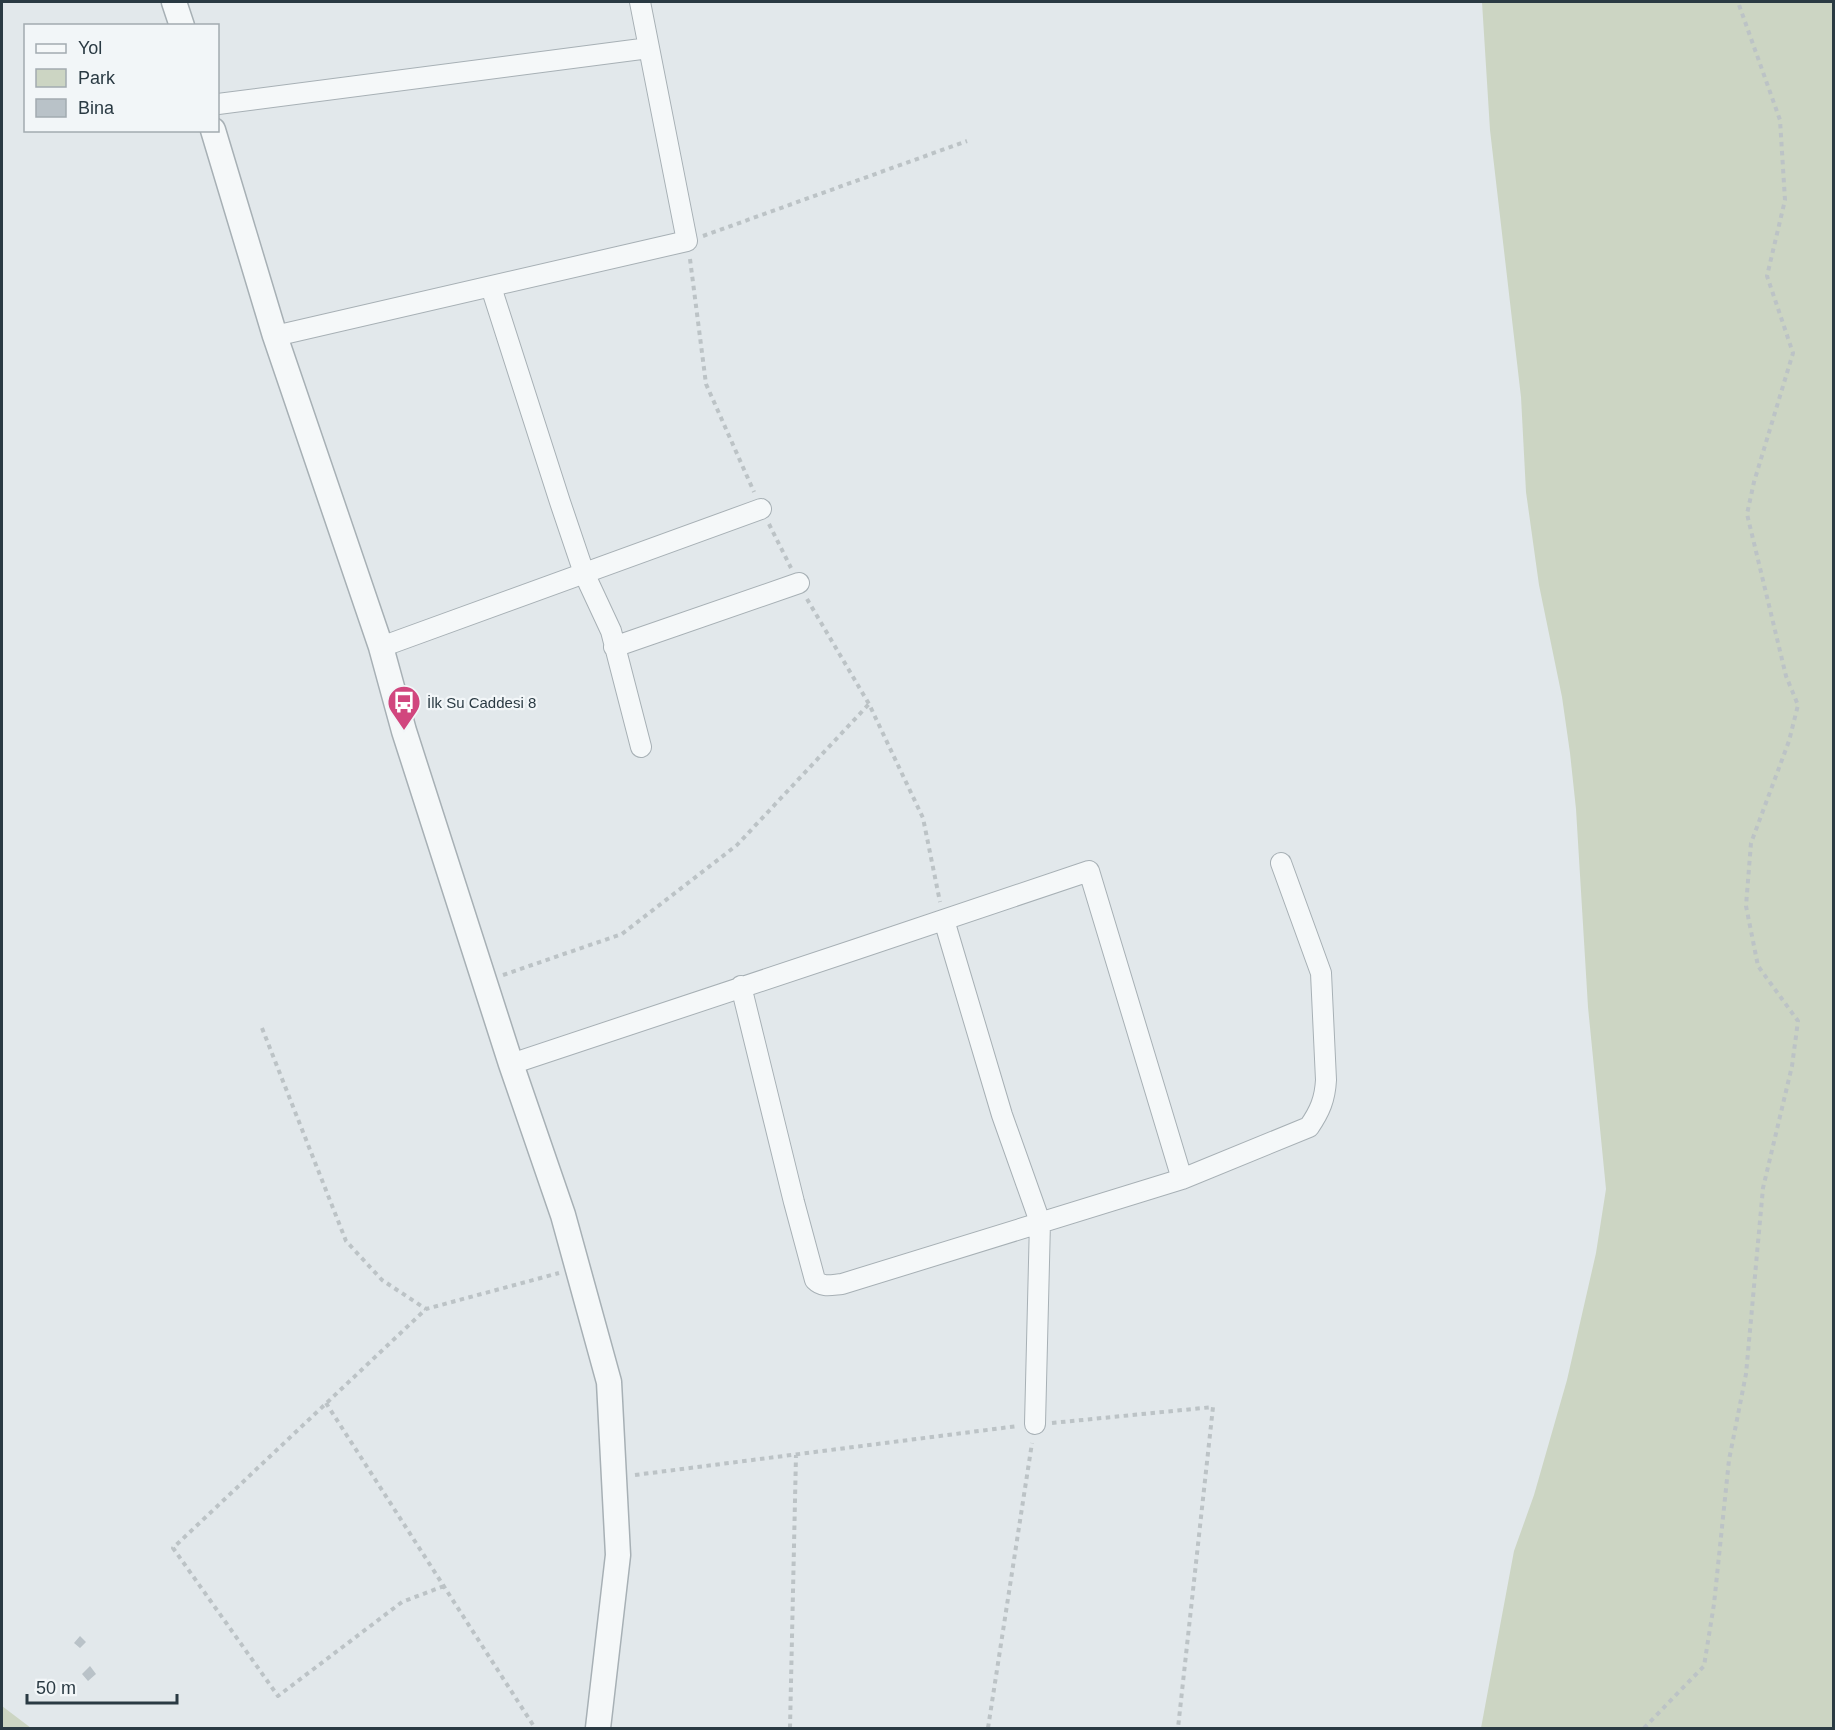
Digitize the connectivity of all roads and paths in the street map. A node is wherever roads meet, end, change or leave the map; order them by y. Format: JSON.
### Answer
{"nodes":[{"id":1,"x":174,"y":2,"type":"edge"},
{"id":2,"x":640,"y":2,"type":"edge"},
{"id":3,"x":1738,"y":2,"type":"edge"},
{"id":4,"x":181,"y":24,"type":"edge"},
{"id":5,"x":649,"y":48,"type":"junction"},
{"id":6,"x":219,"y":104,"type":"edge"},
{"id":7,"x":214,"y":132,"type":"edge"},
{"id":8,"x":967,"y":141,"type":"dead end"},
{"id":9,"x":687,"y":242,"type":"junction"},
{"id":10,"x":491,"y":287,"type":"junction"},
{"id":11,"x":276,"y":336,"type":"junction"},
{"id":12,"x":761,"y":509,"type":"junction"},
{"id":13,"x":584,"y":573,"type":"junction"},
{"id":14,"x":799,"y":583,"type":"junction"},
{"id":15,"x":614,"y":646,"type":"junction"},
{"id":16,"x":381,"y":647,"type":"junction"},
{"id":17,"x":869,"y":704,"type":"junction"},
{"id":18,"x":641,"y":747,"type":"dead end"},
{"id":19,"x":1281,"y":863,"type":"dead end"},
{"id":20,"x":944,"y":920,"type":"junction"},
{"id":21,"x":485,"y":982,"type":"junction"},
{"id":22,"x":741,"y":986,"type":"junction"},
{"id":23,"x":262,"y":1028,"type":"dead end"},
{"id":24,"x":511,"y":1064,"type":"junction"},
{"id":25,"x":1182,"y":1179,"type":"junction"},
{"id":26,"x":1040,"y":1222,"type":"junction"},
{"id":27,"x":578,"y":1268,"type":"junction"},
{"id":28,"x":426,"y":1309,"type":"junction"},
{"id":29,"x":326,"y":1403,"type":"junction"},
{"id":30,"x":1035,"y":1424,"type":"junction"},
{"id":31,"x":796,"y":1455,"type":"junction"},
{"id":32,"x":614,"y":1478,"type":"junction"},
{"id":33,"x":444,"y":1586,"type":"junction"},
{"id":34,"x":535,"y":1728,"type":"edge"},
{"id":35,"x":598,"y":1728,"type":"edge"},
{"id":36,"x":790,"y":1728,"type":"edge"},
{"id":37,"x":988,"y":1728,"type":"edge"},
{"id":38,"x":1178,"y":1728,"type":"edge"},
{"id":39,"x":1644,"y":1728,"type":"edge"}],
"edges":[{"from":1,"to":4,"type":"street"},
{"from":2,"to":5,"type":"street"},
{"from":3,"to":39,"type":"path"},
{"from":5,"to":6,"type":"street"},
{"from":5,"to":9,"type":"street"},
{"from":7,"to":11,"type":"street"},
{"from":8,"to":9,"type":"path"},
{"from":9,"to":10,"type":"street"},
{"from":9,"to":12,"type":"path"},
{"from":10,"to":11,"type":"street"},
{"from":10,"to":13,"type":"street"},
{"from":11,"to":16,"type":"street"},
{"from":12,"to":13,"type":"street"},
{"from":12,"to":14,"type":"path"},
{"from":13,"to":15,"type":"street"},
{"from":13,"to":16,"type":"street"},
{"from":14,"to":15,"type":"street"},
{"from":14,"to":17,"type":"path"},
{"from":15,"to":18,"type":"street"},
{"from":16,"to":21,"type":"street"},
{"from":17,"to":20,"type":"path"},
{"from":17,"to":21,"type":"path"},
{"from":19,"to":25,"type":"street"},
{"from":20,"to":22,"type":"street"},
{"from":20,"to":25,"type":"street"},
{"from":20,"to":26,"type":"street"},
{"from":21,"to":24,"type":"street"},
{"from":22,"to":24,"type":"street"},
{"from":22,"to":26,"type":"street"},
{"from":23,"to":28,"type":"path"},
{"from":24,"to":27,"type":"street"},
{"from":25,"to":26,"type":"street"},
{"from":26,"to":30,"type":"street"},
{"from":27,"to":28,"type":"path"},
{"from":27,"to":32,"type":"street"},
{"from":28,"to":29,"type":"path"},
{"from":29,"to":33,"type":"path"},
{"from":29,"to":33,"type":"path"},
{"from":30,"to":31,"type":"path"},
{"from":30,"to":37,"type":"path"},
{"from":30,"to":38,"type":"path"},
{"from":31,"to":32,"type":"path"},
{"from":31,"to":36,"type":"path"},
{"from":32,"to":35,"type":"street"},
{"from":33,"to":34,"type":"path"}]}
